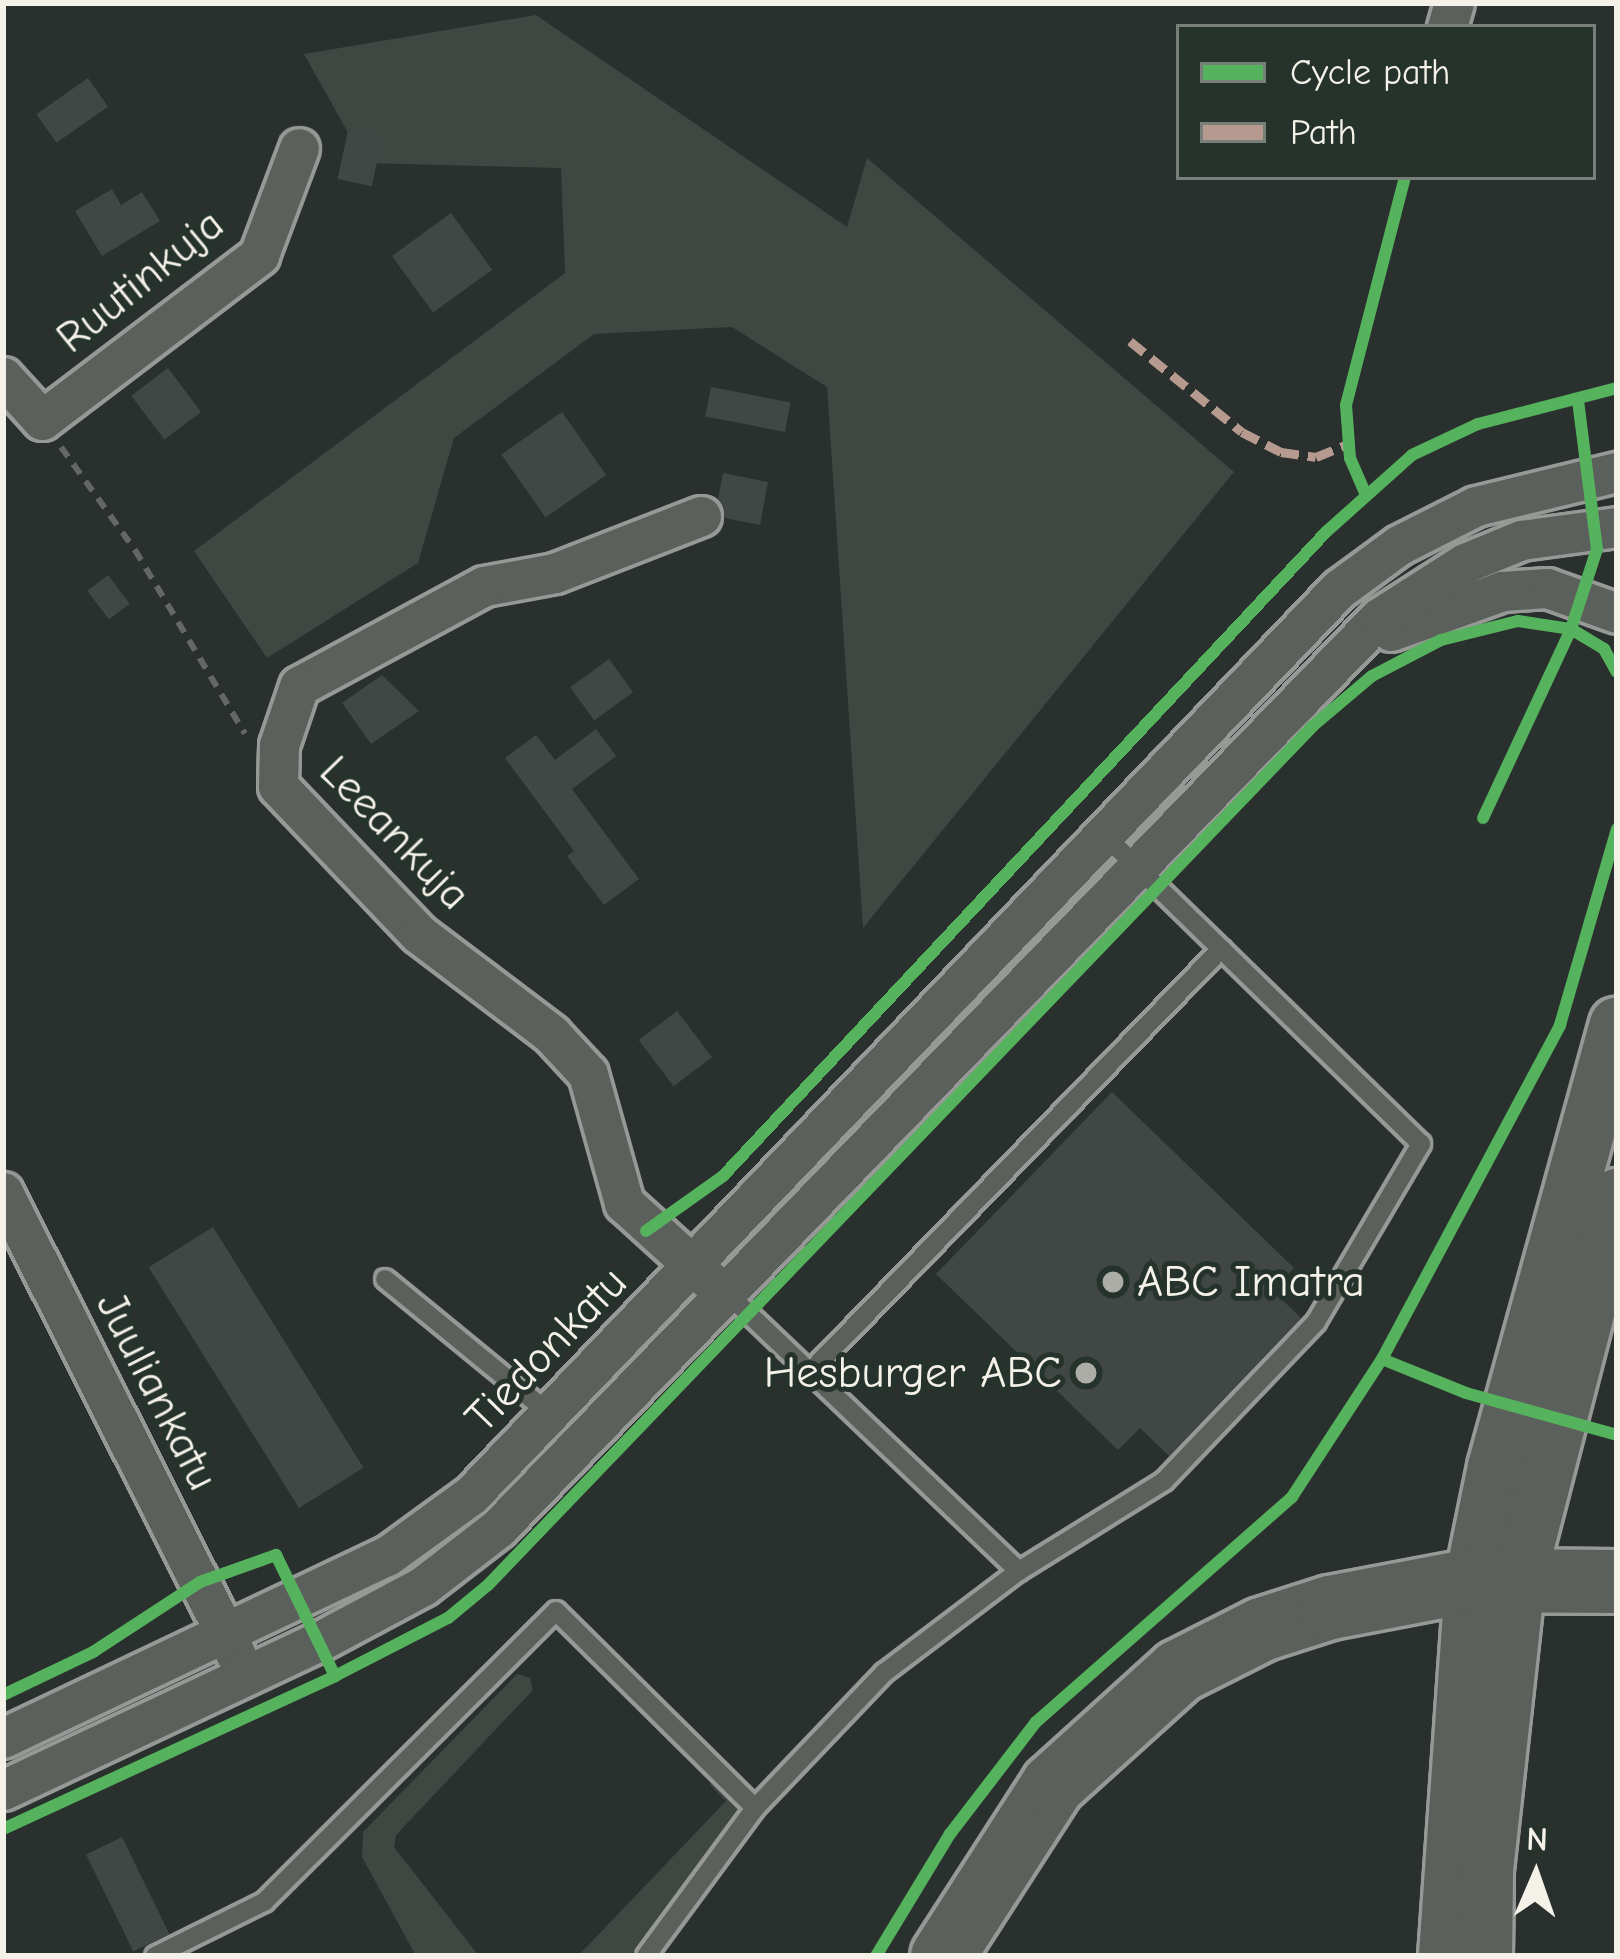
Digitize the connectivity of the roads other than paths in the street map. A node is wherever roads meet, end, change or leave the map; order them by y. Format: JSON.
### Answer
{"nodes":[{"id":1,"x":298,"y":148,"type":"dead end"},
{"id":2,"x":3,"y":377,"type":"edge"},
{"id":3,"x":1617,"y":472,"type":"edge"},
{"id":4,"x":701,"y":516,"type":"dead end"},
{"id":5,"x":1617,"y":527,"type":"edge"},
{"id":6,"x":1617,"y":613,"type":"edge"},
{"id":7,"x":1330,"y":667,"type":"junction"},
{"id":8,"x":1102,"y":832,"type":"junction"},
{"id":9,"x":1137,"y":868,"type":"junction"},
{"id":10,"x":1221,"y":950,"type":"junction"},
{"id":11,"x":1617,"y":1024,"type":"edge"},
{"id":12,"x":3,"y":1192,"type":"edge"},
{"id":13,"x":1617,"y":1196,"type":"edge"},
{"id":14,"x":693,"y":1268,"type":"junction"},
{"id":15,"x":386,"y":1280,"type":"dead end"},
{"id":16,"x":730,"y":1296,"type":"junction"},
{"id":17,"x":810,"y":1372,"type":"junction"},
{"id":18,"x":551,"y":1415,"type":"junction"},
{"id":19,"x":1019,"y":1571,"type":"junction"},
{"id":20,"x":1495,"y":1580,"type":"junction"},
{"id":21,"x":1617,"y":1581,"type":"edge"},
{"id":22,"x":226,"y":1633,"type":"junction"},
{"id":23,"x":247,"y":1676,"type":"junction"},
{"id":24,"x":3,"y":1738,"type":"edge"},
{"id":25,"x":3,"y":1790,"type":"edge"},
{"id":26,"x":755,"y":1808,"type":"junction"},
{"id":27,"x":1466,"y":1937,"type":"edge"},
{"id":28,"x":155,"y":1956,"type":"edge"},
{"id":29,"x":646,"y":1956,"type":"edge"},
{"id":30,"x":942,"y":1956,"type":"edge"}],
"edges":[{"from":1,"to":2,"type":"street","name":"Ruutinkuja"},
{"from":3,"to":8,"type":"street","name":"Tiedonkatu"},
{"from":4,"to":14,"type":"street","name":"Leeankuja"},
{"from":5,"to":7,"type":"street","name":"Tiedonkatu"},
{"from":6,"to":7,"type":"street","name":"Tiedonkatu"},
{"from":7,"to":9,"type":"street","name":"Tiedonkatu"},
{"from":8,"to":9,"type":"lane"},
{"from":8,"to":14,"type":"street","name":"Tiedonkatu"},
{"from":9,"to":10,"type":"lane"},
{"from":9,"to":16,"type":"street","name":"Tiedonkatu"},
{"from":10,"to":17,"type":"lane"},
{"from":10,"to":19,"type":"lane"},
{"from":11,"to":20,"type":"main road"},
{"from":12,"to":22,"type":"street","name":"Juuliankatu"},
{"from":13,"to":20,"type":"main road"},
{"from":14,"to":16,"type":"street","name":"Leeankuja"},
{"from":14,"to":18,"type":"street","name":"Tiedonkatu"},
{"from":15,"to":18,"type":"lane"},
{"from":16,"to":17,"type":"lane"},
{"from":16,"to":23,"type":"street","name":"Tiedonkatu"},
{"from":17,"to":19,"type":"lane"},
{"from":18,"to":22,"type":"street","name":"Tiedonkatu"},
{"from":19,"to":26,"type":"lane"},
{"from":20,"to":21,"type":"highway"},
{"from":20,"to":27,"type":"main road"},
{"from":20,"to":30,"type":"highway"},
{"from":22,"to":23,"type":"street","name":"Juuliankatu"},
{"from":22,"to":24,"type":"street","name":"Tiedonkatu"},
{"from":23,"to":25,"type":"street","name":"Tiedonkatu"},
{"from":26,"to":28,"type":"lane"},
{"from":26,"to":29,"type":"lane"}]}
